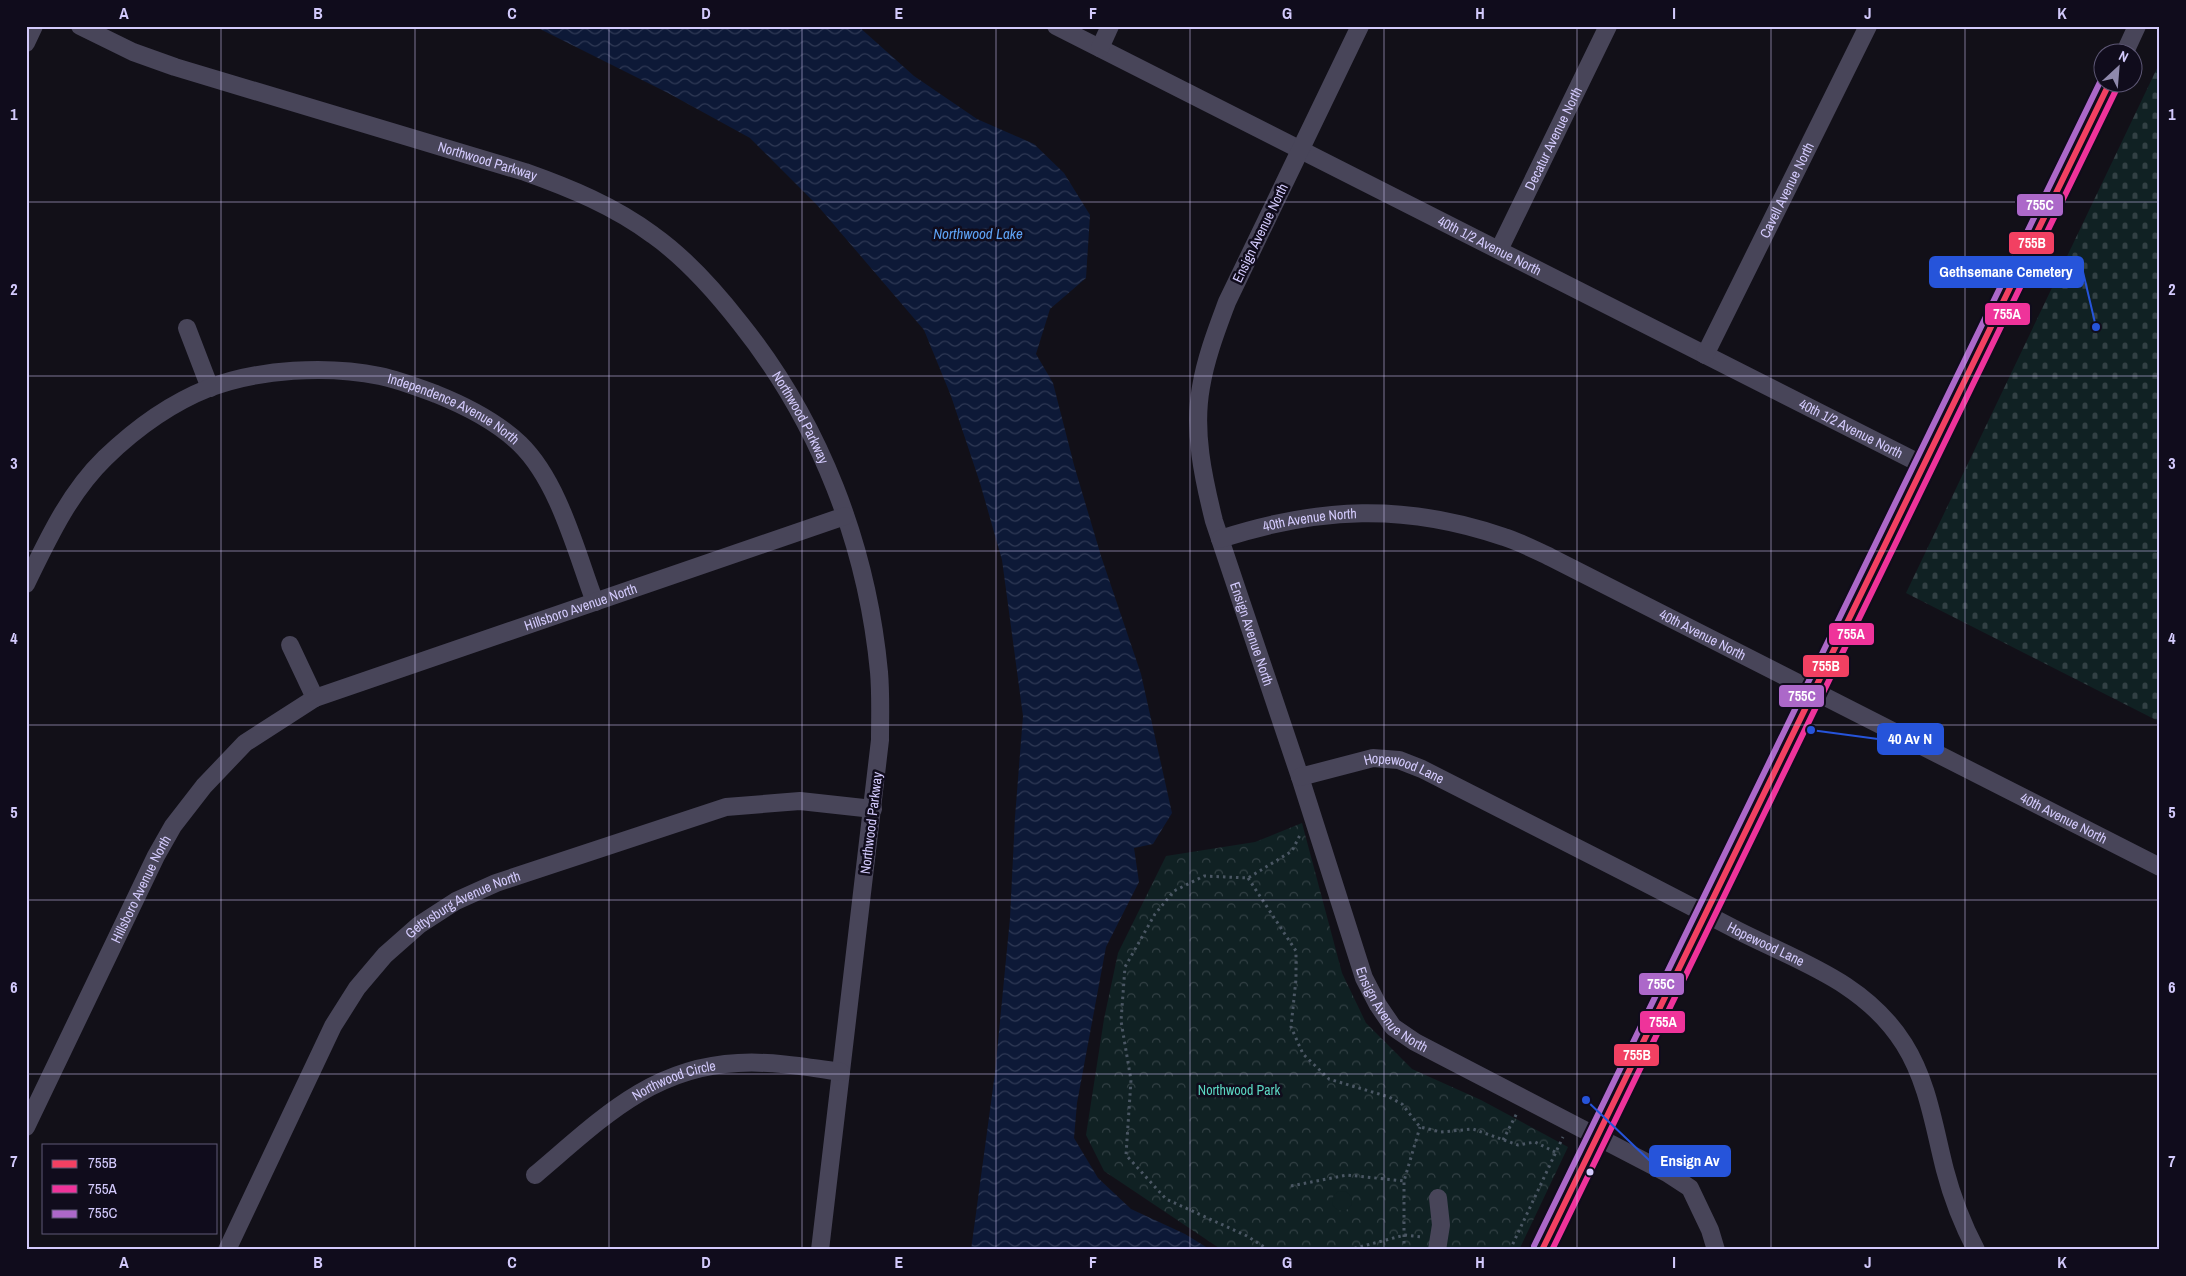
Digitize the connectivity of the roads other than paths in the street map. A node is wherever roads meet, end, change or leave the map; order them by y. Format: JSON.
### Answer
{"nodes":[{"id":1,"x":34,"y":26,"type":"edge"},
{"id":2,"x":80,"y":26,"type":"edge"},
{"id":3,"x":1056,"y":26,"type":"edge"},
{"id":4,"x":1110,"y":26,"type":"edge"},
{"id":5,"x":1360,"y":26,"type":"edge"},
{"id":6,"x":1608,"y":26,"type":"edge"},
{"id":7,"x":1868,"y":26,"type":"edge"},
{"id":8,"x":2138,"y":26,"type":"edge"},
{"id":9,"x":2130,"y":42,"type":"edge"},
{"id":10,"x":26,"y":43,"type":"edge"},
{"id":11,"x":1100,"y":48,"type":"junction"},
{"id":12,"x":2105,"y":92,"type":"edge"},
{"id":13,"x":1301,"y":149,"type":"junction"},
{"id":14,"x":1499,"y":250,"type":"junction"},
{"id":15,"x":187,"y":328,"type":"dead end"},
{"id":16,"x":1705,"y":355,"type":"junction"},
{"id":17,"x":210,"y":388,"type":"junction"},
{"id":18,"x":1923,"y":465,"type":"junction"},
{"id":19,"x":845,"y":516,"type":"junction"},
{"id":20,"x":1220,"y":539,"type":"junction"},
{"id":21,"x":26,"y":584,"type":"edge"},
{"id":22,"x":595,"y":602,"type":"junction"},
{"id":23,"x":290,"y":645,"type":"dead end"},
{"id":24,"x":1813,"y":691,"type":"junction"},
{"id":25,"x":315,"y":698,"type":"junction"},
{"id":26,"x":1300,"y":777,"type":"junction"},
{"id":27,"x":873,"y":809,"type":"junction"},
{"id":28,"x":2160,"y":867,"type":"edge"},
{"id":29,"x":1705,"y":913,"type":"junction"},
{"id":30,"x":841,"y":1072,"type":"junction"},
{"id":31,"x":26,"y":1127,"type":"edge"},
{"id":32,"x":1596,"y":1136,"type":"junction"},
{"id":33,"x":535,"y":1175,"type":"dead end"},
{"id":34,"x":1438,"y":1198,"type":"dead end"},
{"id":35,"x":227,"y":1250,"type":"edge"},
{"id":36,"x":820,"y":1250,"type":"edge"},
{"id":37,"x":1437,"y":1250,"type":"edge"},
{"id":38,"x":1542,"y":1250,"type":"edge"},
{"id":39,"x":1716,"y":1250,"type":"edge"},
{"id":40,"x":1976,"y":1250,"type":"edge"}],
"edges":[{"from":1,"to":10,"type":"street"},
{"from":2,"to":19,"type":"street","name":"Northwood Parkway"},
{"from":3,"to":11,"type":"street","name":"40th 1/2 Avenue North"},
{"from":4,"to":11,"type":"street"},
{"from":5,"to":13,"type":"street","name":"Ensign Avenue North"},
{"from":6,"to":14,"type":"street","name":"Decatur Avenue North"},
{"from":7,"to":16,"type":"street","name":"Cavell Avenue North"},
{"from":8,"to":9,"type":"street"},
{"from":11,"to":13,"type":"street","name":"40th 1/2 Avenue North"},
{"from":12,"to":18,"type":"street"},
{"from":13,"to":14,"type":"street","name":"40th 1/2 Avenue North"},
{"from":13,"to":20,"type":"street","name":"Ensign Avenue North"},
{"from":14,"to":16,"type":"street","name":"40th 1/2 Avenue North"},
{"from":15,"to":17,"type":"street"},
{"from":16,"to":18,"type":"street","name":"40th 1/2 Avenue North"},
{"from":17,"to":21,"type":"street","name":"Independence Avenue North"},
{"from":17,"to":22,"type":"street","name":"Independence Avenue North"},
{"from":18,"to":24,"type":"street"},
{"from":19,"to":22,"type":"street","name":"Hillsboro Avenue North"},
{"from":19,"to":27,"type":"street","name":"Northwood Parkway"},
{"from":20,"to":24,"type":"street","name":"40th Avenue North"},
{"from":20,"to":26,"type":"street","name":"Ensign Avenue North"},
{"from":22,"to":25,"type":"street","name":"Hillsboro Avenue North"},
{"from":23,"to":25,"type":"street"},
{"from":24,"to":28,"type":"street","name":"40th Avenue North"},
{"from":24,"to":29,"type":"street"},
{"from":25,"to":31,"type":"street","name":"Hillsboro Avenue North"},
{"from":26,"to":29,"type":"street","name":"Hopewood Lane"},
{"from":26,"to":32,"type":"street","name":"Ensign Avenue North"},
{"from":27,"to":30,"type":"street","name":"Northwood Parkway"},
{"from":27,"to":35,"type":"street","name":"Gettysburg Avenue North"},
{"from":29,"to":32,"type":"street"},
{"from":29,"to":40,"type":"street","name":"Hopewood Lane"},
{"from":30,"to":33,"type":"street","name":"Northwood Circle"},
{"from":30,"to":36,"type":"street","name":"Northwood Parkway"},
{"from":32,"to":38,"type":"street"},
{"from":32,"to":39,"type":"street","name":"Ensign Avenue North"},
{"from":34,"to":37,"type":"street"}]}
